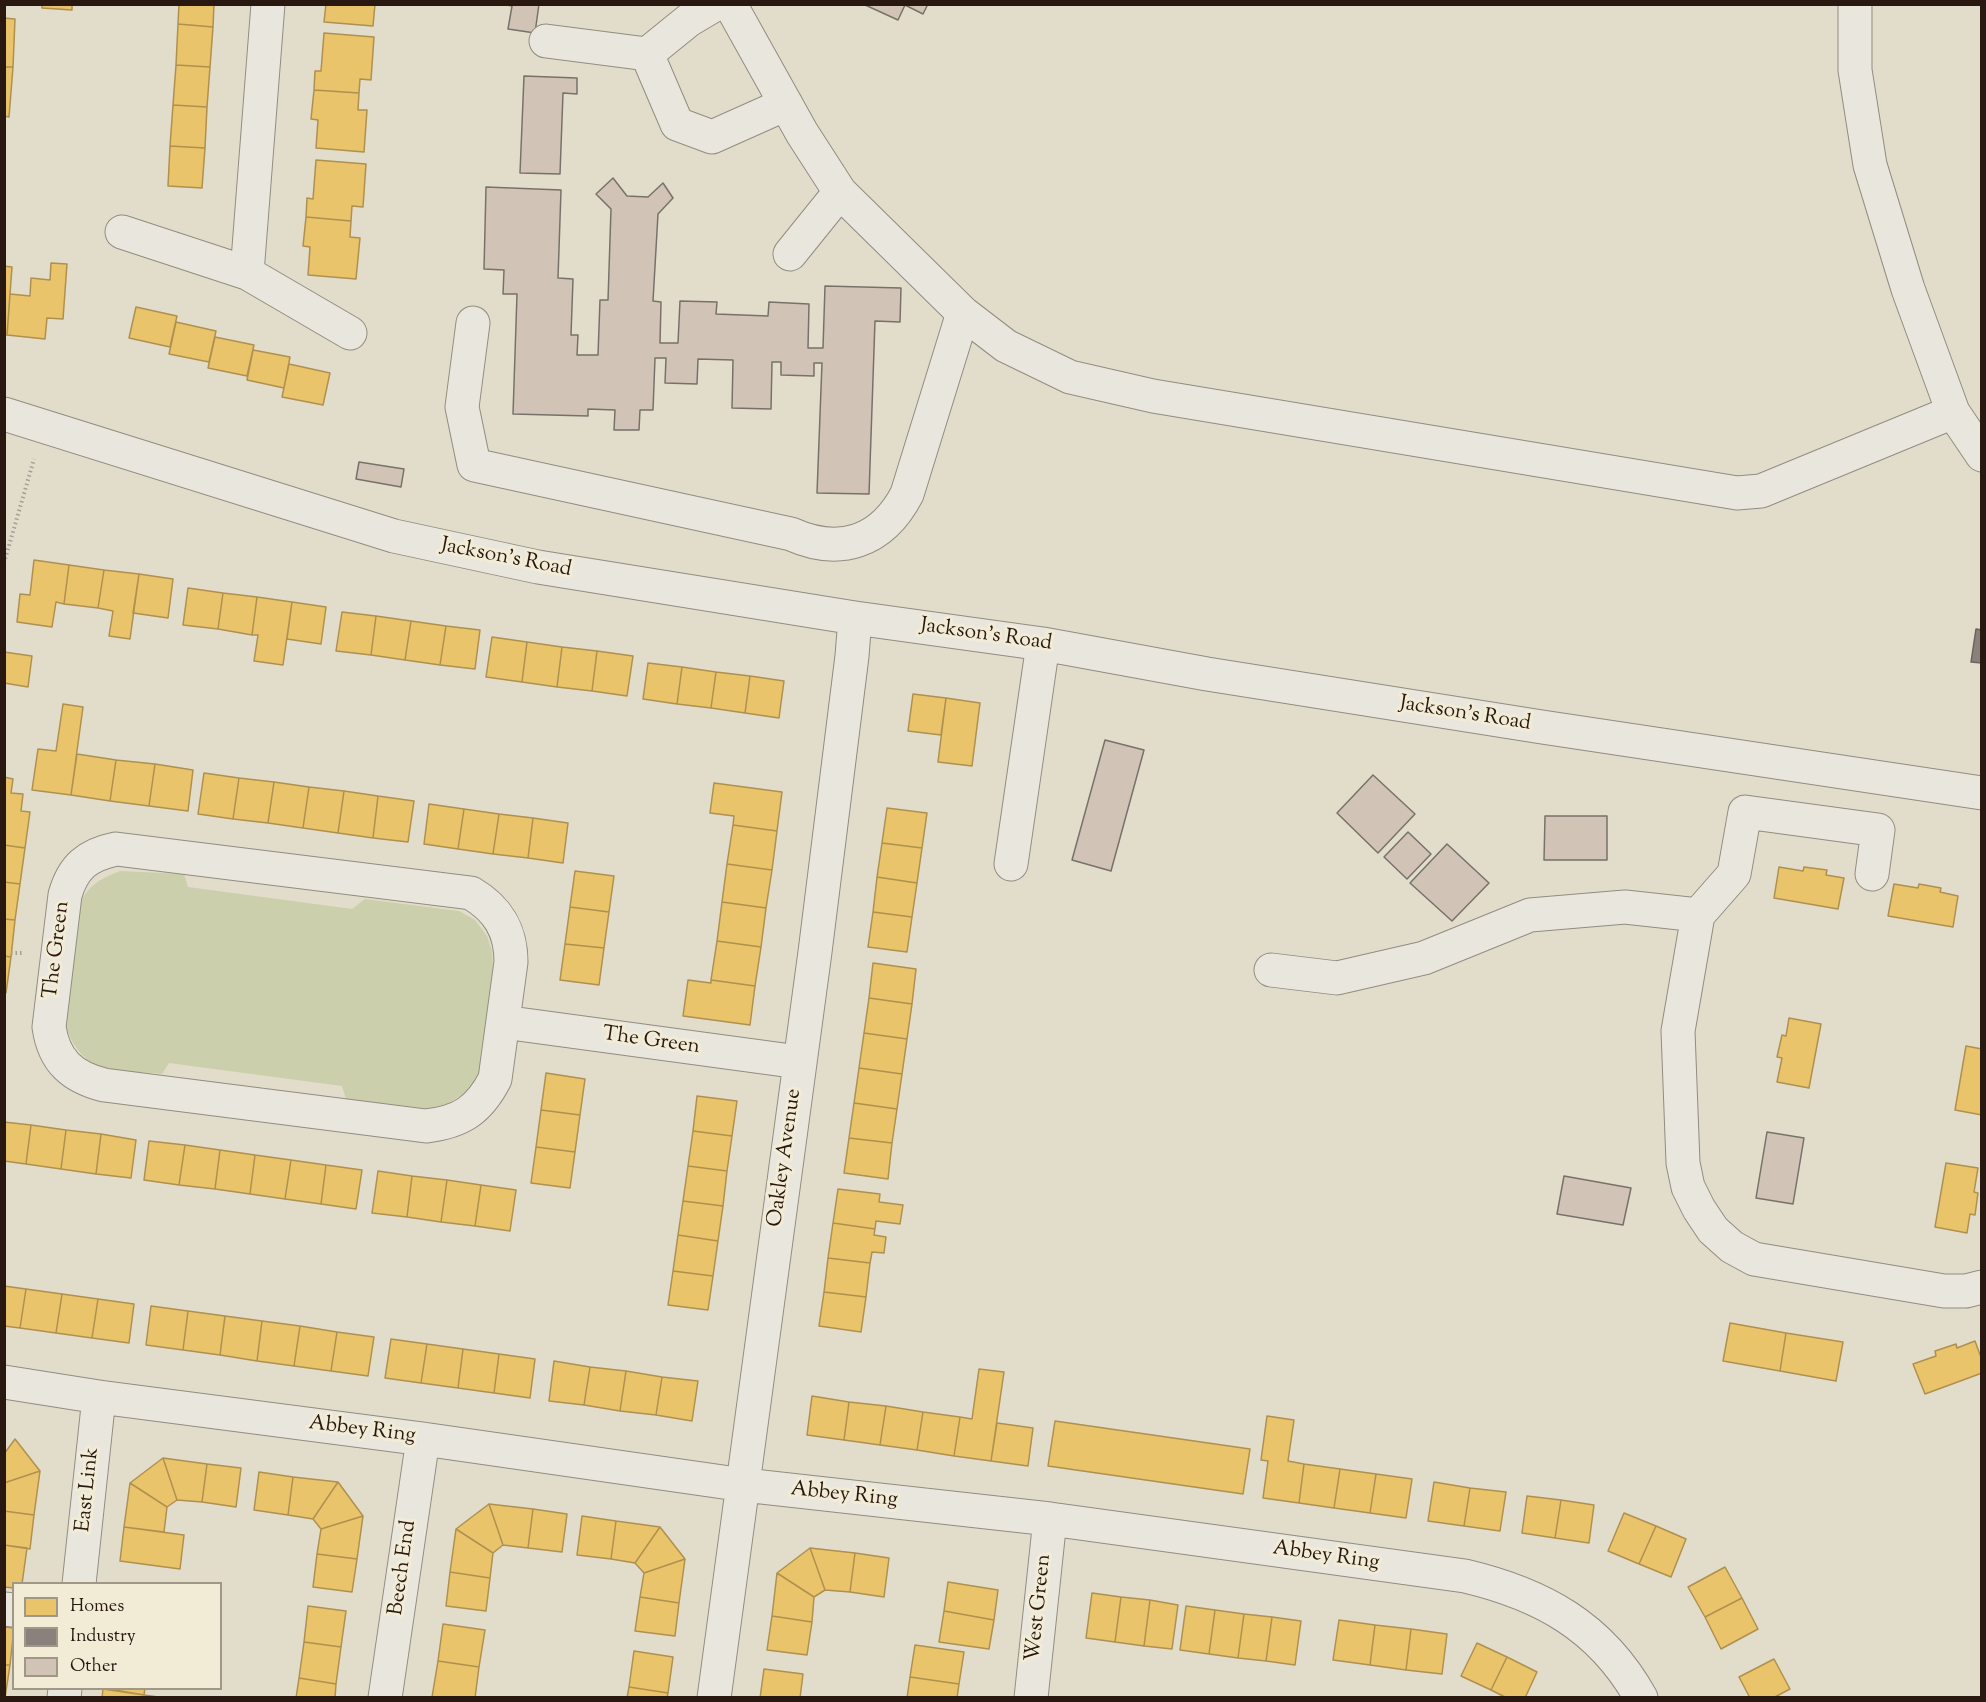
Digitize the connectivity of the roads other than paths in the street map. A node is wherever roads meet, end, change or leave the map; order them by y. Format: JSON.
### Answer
{"nodes":[{"id":1,"x":268,"y":4,"type":"edge"},
{"id":2,"x":716,"y":4,"type":"edge"},
{"id":3,"x":730,"y":4,"type":"edge"},
{"id":4,"x":1855,"y":4,"type":"edge"},
{"id":5,"x":546,"y":41,"type":"dead end"},
{"id":6,"x":647,"y":54,"type":"junction"},
{"id":7,"x":786,"y":104,"type":"junction"},
{"id":8,"x":840,"y":192,"type":"junction"},
{"id":9,"x":122,"y":232,"type":"dead end"},
{"id":10,"x":790,"y":254,"type":"dead end"},
{"id":11,"x":247,"y":273,"type":"junction"},
{"id":12,"x":963,"y":313,"type":"junction"},
{"id":13,"x":473,"y":323,"type":"dead end"},
{"id":14,"x":350,"y":333,"type":"dead end"},
{"id":15,"x":1953,"y":412,"type":"junction"},
{"id":16,"x":4,"y":414,"type":"edge"},
{"id":17,"x":1982,"y":455,"type":"edge"},
{"id":18,"x":855,"y":618,"type":"junction"},
{"id":19,"x":1043,"y":644,"type":"junction"},
{"id":20,"x":1982,"y":793,"type":"edge"},
{"id":21,"x":1011,"y":864,"type":"dead end"},
{"id":22,"x":1872,"y":874,"type":"dead end"},
{"id":23,"x":1698,"y":915,"type":"junction"},
{"id":24,"x":1271,"y":970,"type":"dead end"},
{"id":25,"x":503,"y":1022,"type":"junction"},
{"id":26,"x":799,"y":1062,"type":"junction"},
{"id":27,"x":1982,"y":1287,"type":"edge"},
{"id":28,"x":4,"y":1382,"type":"edge"},
{"id":29,"x":99,"y":1397,"type":"junction"},
{"id":30,"x":423,"y":1439,"type":"junction"},
{"id":31,"x":744,"y":1485,"type":"junction"},
{"id":32,"x":1050,"y":1519,"type":"junction"},
{"id":33,"x":79,"y":1582,"type":"edge"},
{"id":34,"x":385,"y":1698,"type":"edge"},
{"id":35,"x":714,"y":1698,"type":"edge"},
{"id":36,"x":1031,"y":1698,"type":"edge"},
{"id":37,"x":1641,"y":1698,"type":"edge"}],
"edges":[{"from":1,"to":11,"type":"street"},
{"from":2,"to":6,"type":"street"},
{"from":3,"to":7,"type":"street"},
{"from":4,"to":15,"type":"street"},
{"from":5,"to":6,"type":"street"},
{"from":6,"to":7,"type":"street"},
{"from":7,"to":8,"type":"street"},
{"from":8,"to":10,"type":"street"},
{"from":8,"to":12,"type":"street"},
{"from":9,"to":11,"type":"street"},
{"from":11,"to":14,"type":"street"},
{"from":12,"to":13,"type":"street"},
{"from":12,"to":15,"type":"street"},
{"from":15,"to":17,"type":"street"},
{"from":16,"to":18,"type":"street","name":"Jackson's Road"},
{"from":18,"to":19,"type":"street","name":"Jackson's Road"},
{"from":18,"to":26,"type":"street","name":"Oakley Avenue"},
{"from":19,"to":20,"type":"street","name":"Jackson's Road"},
{"from":19,"to":21,"type":"street"},
{"from":22,"to":23,"type":"street"},
{"from":23,"to":24,"type":"street"},
{"from":23,"to":27,"type":"street"},
{"from":25,"to":25,"type":"street","name":"The Green"},
{"from":25,"to":26,"type":"street","name":"The Green"},
{"from":26,"to":31,"type":"street","name":"Oakley Avenue"},
{"from":28,"to":29,"type":"street","name":"Abbey Ring"},
{"from":29,"to":30,"type":"street","name":"Abbey Ring"},
{"from":29,"to":33,"type":"street","name":"East Link"},
{"from":30,"to":31,"type":"street","name":"Abbey Ring"},
{"from":30,"to":34,"type":"street","name":"Beech End"},
{"from":31,"to":32,"type":"street","name":"Abbey Ring"},
{"from":31,"to":35,"type":"street","name":"Oakley Avenue"},
{"from":32,"to":36,"type":"street","name":"West Green"},
{"from":32,"to":37,"type":"street","name":"Abbey Ring"}]}
